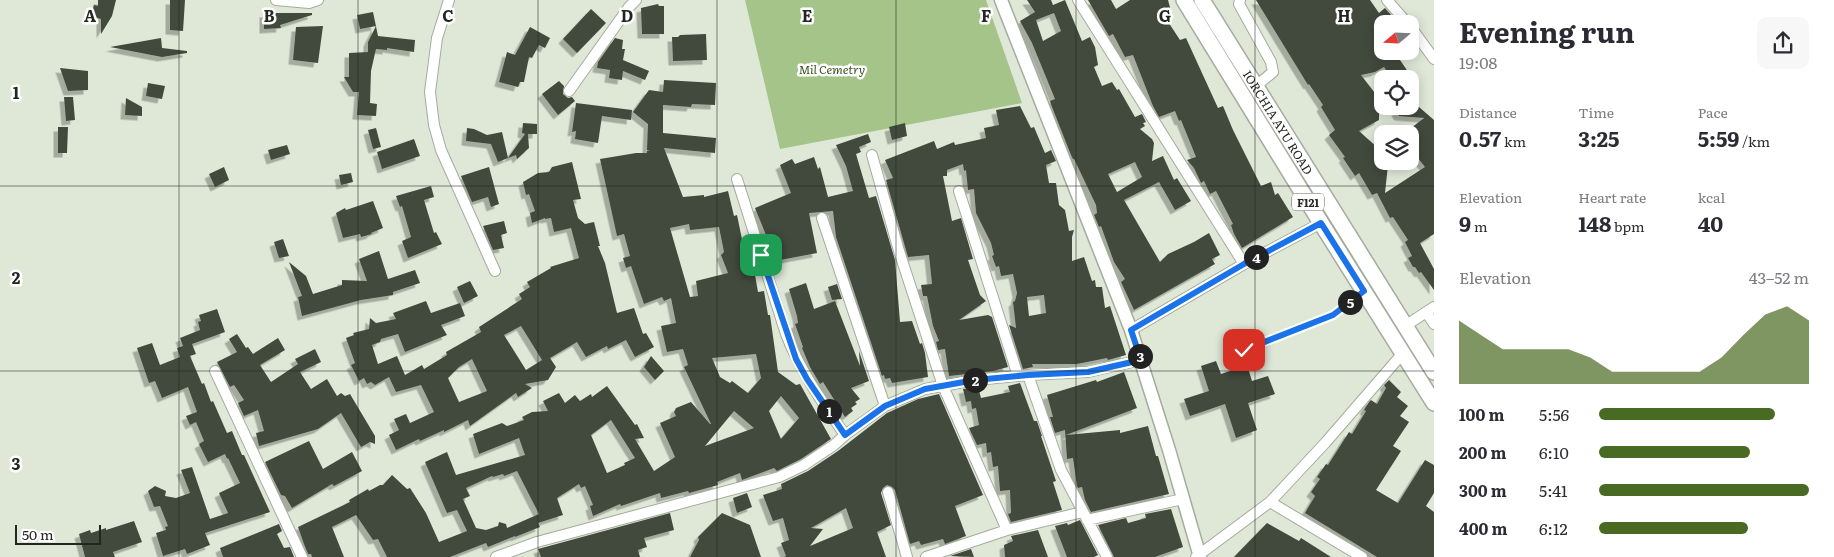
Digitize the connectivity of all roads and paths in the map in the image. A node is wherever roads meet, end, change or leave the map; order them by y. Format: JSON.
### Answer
{"nodes":[{"id":1,"x":276,"y":0,"type":"edge"},
{"id":2,"x":318,"y":0,"type":"edge"},
{"id":3,"x":449,"y":0,"type":"edge"},
{"id":4,"x":636,"y":0,"type":"edge"},
{"id":5,"x":1001,"y":0,"type":"edge"},
{"id":6,"x":1078,"y":0,"type":"edge"},
{"id":7,"x":1184,"y":0,"type":"edge"},
{"id":8,"x":1202,"y":0,"type":"edge"},
{"id":9,"x":1240,"y":0,"type":"edge"},
{"id":10,"x":1387,"y":0,"type":"edge"},
{"id":11,"x":1400,"y":15,"type":"edge"},
{"id":12,"x":1419,"y":39,"type":"edge"},
{"id":13,"x":1434,"y":59,"type":"edge"},
{"id":14,"x":1256,"y":86,"type":"junction"},
{"id":15,"x":569,"y":91,"type":"dead end"},
{"id":16,"x":872,"y":155,"type":"dead end"},
{"id":17,"x":737,"y":179,"type":"dead end"},
{"id":18,"x":959,"y":191,"type":"dead end"},
{"id":19,"x":822,"y":218,"type":"dead end"},
{"id":20,"x":1321,"y":223,"type":"junction"},
{"id":21,"x":1244,"y":264,"type":"junction"},
{"id":22,"x":495,"y":271,"type":"dead end"},
{"id":23,"x":1364,"y":291,"type":"junction"},
{"id":24,"x":1430,"y":310,"type":"edge"},
{"id":25,"x":1434,"y":324,"type":"edge"},
{"id":26,"x":1405,"y":326,"type":"junction"},
{"id":27,"x":1131,"y":330,"type":"junction"},
{"id":28,"x":1244,"y":350,"type":"dead end"},
{"id":29,"x":1403,"y":353,"type":"junction"},
{"id":30,"x":1141,"y":360,"type":"junction"},
{"id":31,"x":215,"y":371,"type":"dead end"},
{"id":32,"x":1434,"y":372,"type":"edge"},
{"id":33,"x":1023,"y":375,"type":"junction"},
{"id":34,"x":943,"y":386,"type":"junction"},
{"id":35,"x":1434,"y":403,"type":"edge"},
{"id":36,"x":885,"y":406,"type":"junction"},
{"id":37,"x":845,"y":435,"type":"junction"},
{"id":38,"x":888,"y":492,"type":"dead end"},
{"id":39,"x":1183,"y":499,"type":"junction"},
{"id":40,"x":1270,"y":502,"type":"junction"},
{"id":41,"x":1085,"y":516,"type":"junction"},
{"id":42,"x":1007,"y":530,"type":"junction"},
{"id":43,"x":302,"y":557,"type":"edge"},
{"id":44,"x":496,"y":557,"type":"edge"},
{"id":45,"x":907,"y":557,"type":"edge"},
{"id":46,"x":926,"y":557,"type":"edge"},
{"id":47,"x":1107,"y":557,"type":"edge"},
{"id":48,"x":1198,"y":557,"type":"edge"},
{"id":49,"x":1362,"y":557,"type":"edge"}],
"edges":[{"from":1,"to":2,"type":"street"},
{"from":3,"to":22,"type":"street"},
{"from":4,"to":15,"type":"street"},
{"from":5,"to":27,"type":"street"},
{"from":6,"to":21,"type":"street"},
{"from":7,"to":20,"type":"main road","number":"F121"},
{"from":8,"to":14,"type":"main road","name":"IORCHIA AYU ROAD","number":"F121"},
{"from":9,"to":14,"type":"street"},
{"from":10,"to":11,"type":"street"},
{"from":12,"to":13,"type":"street"},
{"from":14,"to":26,"type":"main road","name":"IORCHIA AYU ROAD","number":"F121"},
{"from":16,"to":34,"type":"street"},
{"from":17,"to":37,"type":"street"},
{"from":18,"to":33,"type":"street"},
{"from":19,"to":36,"type":"street"},
{"from":20,"to":21,"type":"street"},
{"from":20,"to":23,"type":"main road","number":"F121"},
{"from":21,"to":27,"type":"street"},
{"from":23,"to":28,"type":"lane"},
{"from":23,"to":29,"type":"main road","number":"F121"},
{"from":24,"to":25,"type":"street"},
{"from":24,"to":26,"type":"street"},
{"from":26,"to":32,"type":"main road","name":"IORCHIA AYU ROAD","number":"F121"},
{"from":27,"to":30,"type":"street"},
{"from":29,"to":35,"type":"main road","number":"F121"},
{"from":29,"to":40,"type":"street"},
{"from":30,"to":33,"type":"street"},
{"from":30,"to":39,"type":"street"},
{"from":31,"to":43,"type":"street"},
{"from":33,"to":34,"type":"street"},
{"from":33,"to":41,"type":"street"},
{"from":34,"to":36,"type":"street"},
{"from":34,"to":42,"type":"street"},
{"from":36,"to":37,"type":"street"},
{"from":37,"to":44,"type":"street"},
{"from":38,"to":45,"type":"street"},
{"from":39,"to":41,"type":"street"},
{"from":39,"to":48,"type":"street"},
{"from":40,"to":48,"type":"street"},
{"from":40,"to":49,"type":"street"},
{"from":41,"to":42,"type":"street"},
{"from":41,"to":47,"type":"street"},
{"from":42,"to":46,"type":"street"}]}
